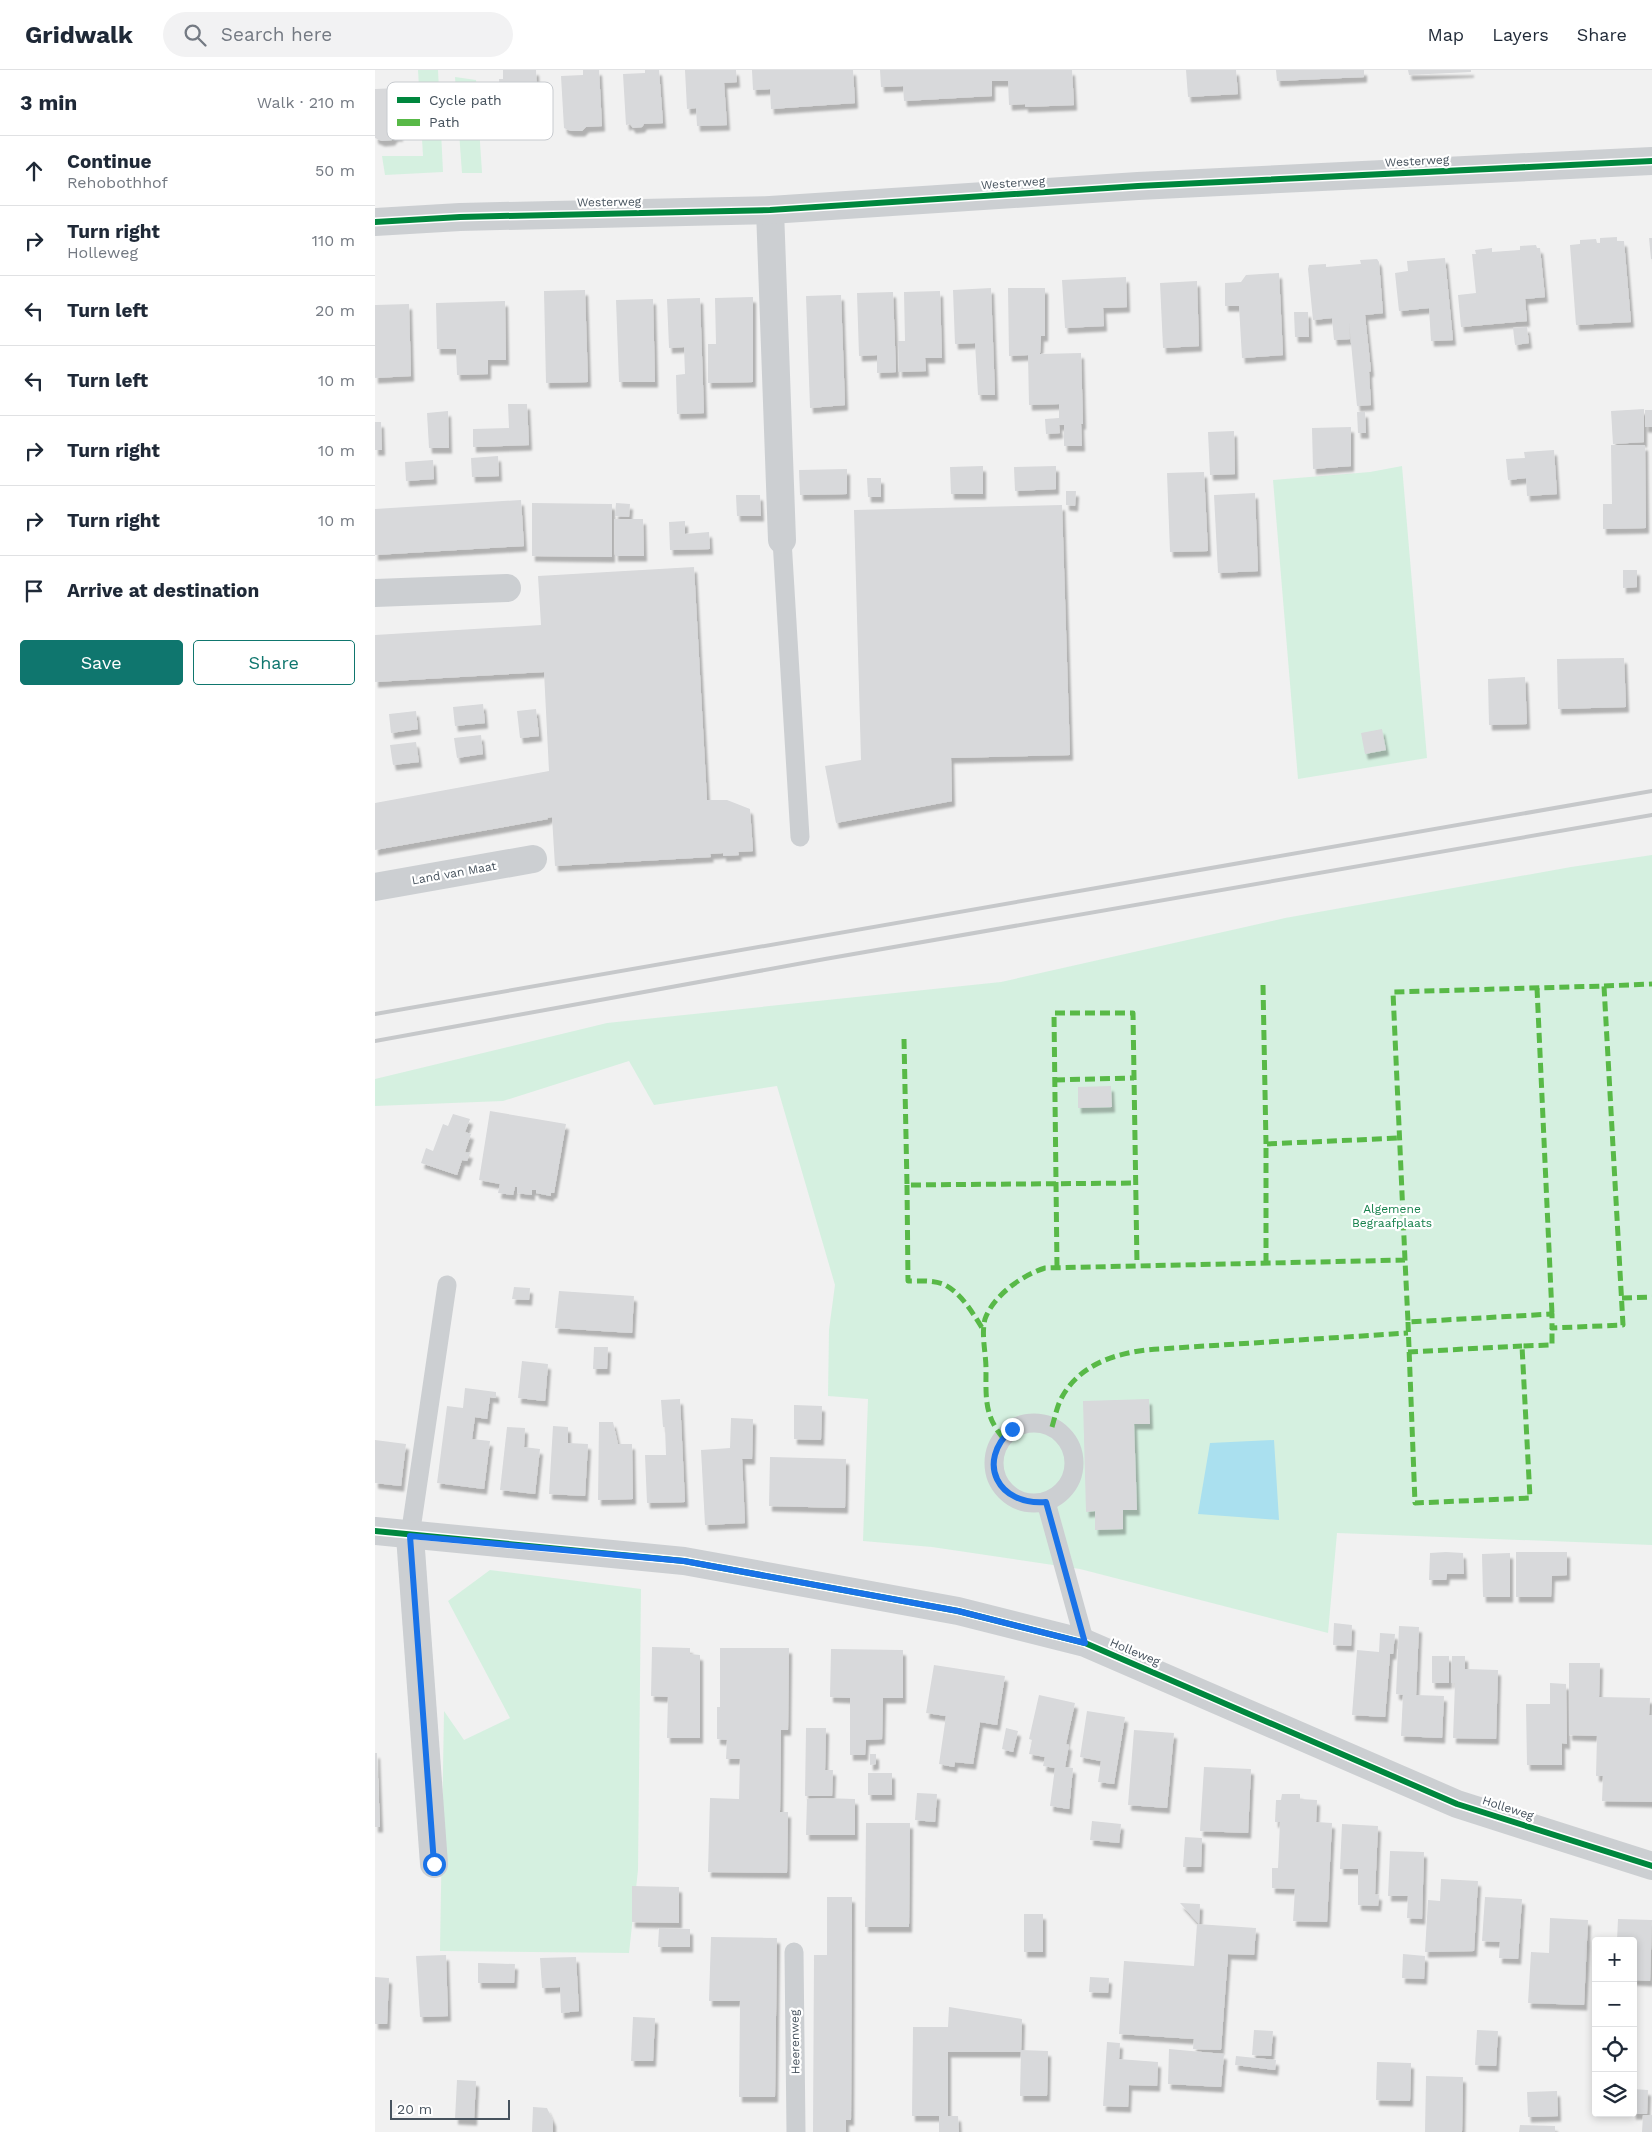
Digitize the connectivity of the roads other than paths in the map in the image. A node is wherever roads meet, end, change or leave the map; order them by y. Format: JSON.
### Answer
{"nodes":[{"id":1,"x":1652,"y":161,"type":"edge"},
{"id":2,"x":771,"y":210,"type":"junction"},
{"id":3,"x":375,"y":222,"type":"edge"},
{"id":4,"x":782,"y":540,"type":"joint"},
{"id":5,"x":507,"y":588,"type":"dead end"},
{"id":6,"x":375,"y":593,"type":"edge"},
{"id":7,"x":800,"y":837,"type":"dead end"},
{"id":8,"x":533,"y":859,"type":"dead end"},
{"id":9,"x":375,"y":887,"type":"edge"},
{"id":10,"x":447,"y":1285,"type":"dead end"},
{"id":11,"x":1046,"y":1502,"type":"junction"},
{"id":12,"x":375,"y":1531,"type":"edge"},
{"id":13,"x":410,"y":1536,"type":"junction"},
{"id":14,"x":1085,"y":1643,"type":"junction"},
{"id":15,"x":434,"y":1864,"type":"dead end"},
{"id":16,"x":1652,"y":1866,"type":"edge"},
{"id":17,"x":795,"y":1952,"type":"dead end"},
{"id":18,"x":796,"y":2132,"type":"edge"}],
"edges":[{"from":1,"to":2,"type":"street","name":"Westerweg"},
{"from":2,"to":3,"type":"street","name":"Westerweg"},
{"from":2,"to":4,"type":"street"},
{"from":4,"to":7,"type":"lane"},
{"from":5,"to":6,"type":"street"},
{"from":8,"to":9,"type":"street","name":"Land van Maat"},
{"from":10,"to":13,"type":"lane"},
{"from":11,"to":11,"type":"lane"},
{"from":11,"to":14,"type":"lane"},
{"from":12,"to":13,"type":"street","name":"Holleweg"},
{"from":13,"to":14,"type":"street","name":"Holleweg"},
{"from":13,"to":15,"type":"street"},
{"from":14,"to":16,"type":"street","name":"Holleweg"},
{"from":17,"to":18,"type":"lane","name":"Heerenweg"}]}
